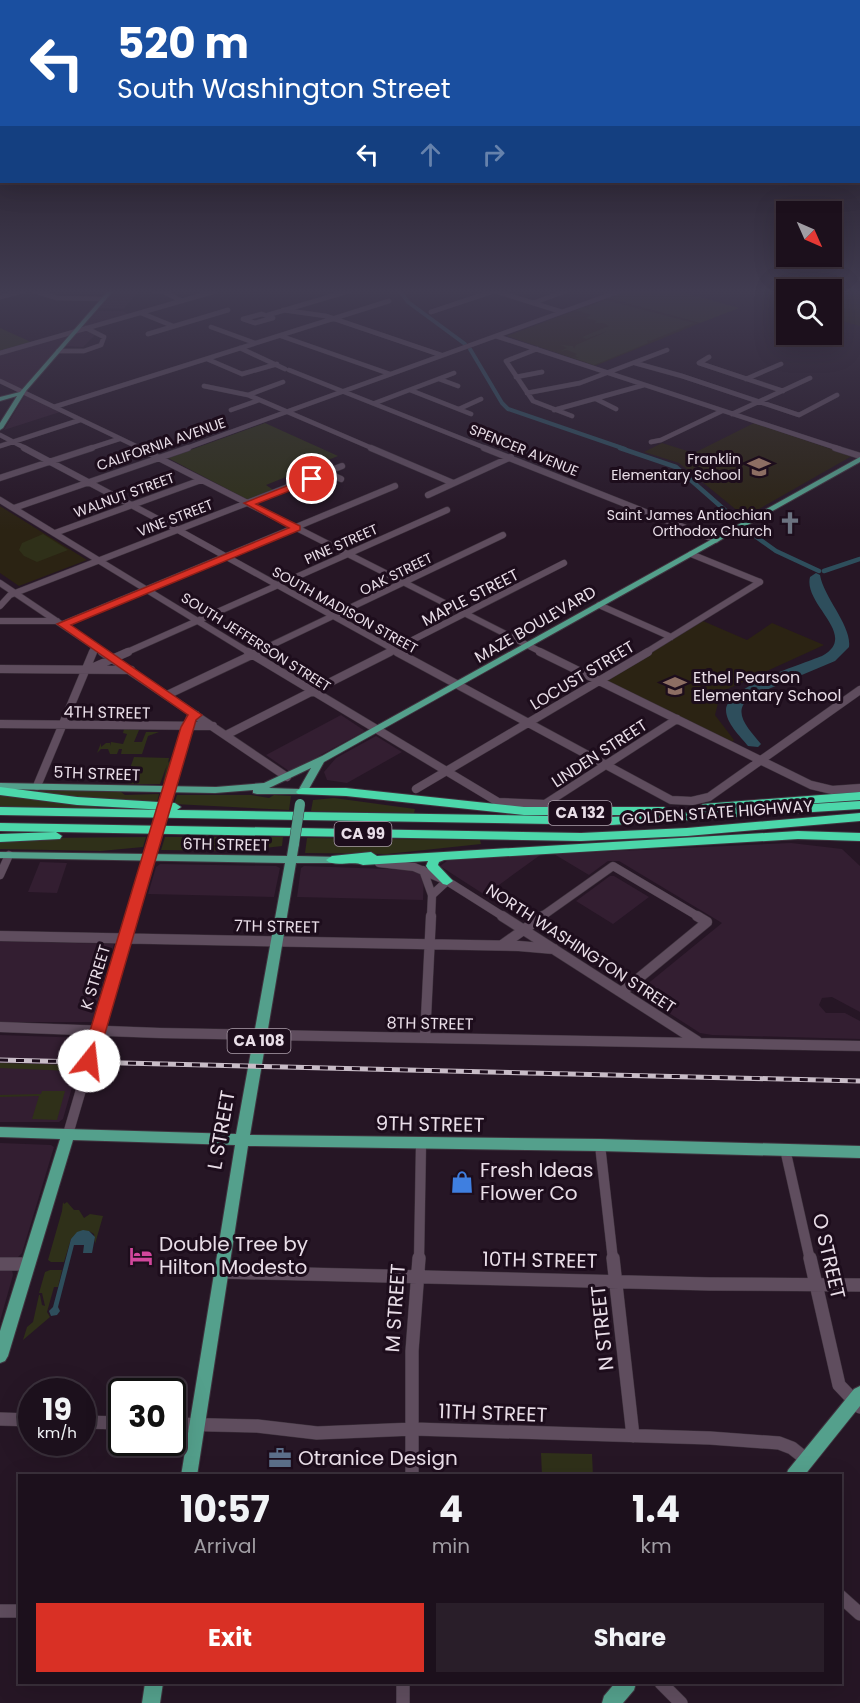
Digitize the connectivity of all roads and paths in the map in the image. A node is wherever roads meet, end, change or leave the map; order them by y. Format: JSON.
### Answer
{"nodes":[{"id":1,"x":41,"y":370,"type":"edge"},
{"id":2,"x":170,"y":370,"type":"edge"},
{"id":3,"x":236,"y":370,"type":"edge"},
{"id":4,"x":256,"y":370,"type":"edge"},
{"id":5,"x":291,"y":370,"type":"edge"},
{"id":6,"x":380,"y":370,"type":"edge"},
{"id":7,"x":399,"y":370,"type":"edge"},
{"id":8,"x":512,"y":370,"type":"edge"},
{"id":9,"x":601,"y":370,"type":"edge"},
{"id":10,"x":615,"y":370,"type":"edge"},
{"id":11,"x":662,"y":370,"type":"edge"},
{"id":12,"x":720,"y":370,"type":"edge"},
{"id":13,"x":767,"y":370,"type":"edge"},
{"id":14,"x":542,"y":372,"type":"dead end"},
{"id":15,"x":608,"y":373,"type":"junction"},
{"id":16,"x":390,"y":374,"type":"junction"},
{"id":17,"x":454,"y":374,"type":"dead end"},
{"id":18,"x":516,"y":377,"type":"junction"},
{"id":19,"x":810,"y":378,"type":"dead end"},
{"id":20,"x":439,"y":379,"type":"junction"},
{"id":21,"x":746,"y":380,"type":"junction"},
{"id":22,"x":0,"y":381,"type":"edge"},
{"id":23,"x":283,"y":382,"type":"dead end"},
{"id":24,"x":644,"y":385,"type":"junction"},
{"id":25,"x":204,"y":386,"type":"dead end"},
{"id":26,"x":459,"y":386,"type":"dead end"},
{"id":27,"x":410,"y":390,"type":"junction"},
{"id":28,"x":345,"y":391,"type":"junction"},
{"id":29,"x":783,"y":391,"type":"junction"},
{"id":30,"x":22,"y":393,"type":"junction"},
{"id":31,"x":527,"y":393,"type":"junction"},
{"id":32,"x":248,"y":395,"type":"junction"},
{"id":33,"x":837,"y":395,"type":"dead end"},
{"id":34,"x":0,"y":399,"type":"edge"},
{"id":35,"x":481,"y":399,"type":"dead end"},
{"id":36,"x":596,"y":399,"type":"junction"},
{"id":37,"x":259,"y":400,"type":"junction"},
{"id":38,"x":759,"y":402,"type":"junction"},
{"id":39,"x":375,"y":403,"type":"junction"},
{"id":40,"x":54,"y":407,"type":"junction"},
{"id":41,"x":459,"y":409,"type":"junction"},
{"id":42,"x":616,"y":409,"type":"dead end"},
{"id":43,"x":231,"y":410,"type":"dead end"},
{"id":44,"x":554,"y":410,"type":"junction"},
{"id":45,"x":722,"y":411,"type":"junction"},
{"id":46,"x":288,"y":412,"type":"junction"},
{"id":47,"x":471,"y":414,"type":"dead end"},
{"id":48,"x":732,"y":414,"type":"junction"},
{"id":49,"x":572,"y":416,"type":"dead end"},
{"id":50,"x":80,"y":420,"type":"junction"},
{"id":51,"x":1,"y":424,"type":"edge"},
{"id":52,"x":0,"y":435,"type":"edge"},
{"id":53,"x":119,"y":439,"type":"junction"},
{"id":54,"x":13,"y":442,"type":"junction"},
{"id":55,"x":651,"y":442,"type":"dead end"},
{"id":56,"x":0,"y":446,"type":"edge"},
{"id":57,"x":511,"y":457,"type":"junction"},
{"id":58,"x":160,"y":458,"type":"junction"},
{"id":59,"x":860,"y":458,"type":"edge"},
{"id":60,"x":51,"y":461,"type":"junction"},
{"id":61,"x":342,"y":466,"type":"dead end"},
{"id":62,"x":327,"y":472,"type":"junction"},
{"id":63,"x":0,"y":478,"type":"edge"},
{"id":64,"x":341,"y":479,"type":"dead end"},
{"id":65,"x":201,"y":480,"type":"junction"},
{"id":66,"x":90,"y":482,"type":"junction"},
{"id":67,"x":453,"y":483,"type":"junction"},
{"id":68,"x":395,"y":486,"type":"dead end"},
{"id":69,"x":428,"y":495,"type":"dead end"},
{"id":70,"x":0,"y":500,"type":"edge"},
{"id":71,"x":248,"y":503,"type":"junction"},
{"id":72,"x":131,"y":505,"type":"junction"},
{"id":73,"x":14,"y":508,"type":"junction"},
{"id":74,"x":447,"y":510,"type":"dead end"},
{"id":75,"x":296,"y":528,"type":"junction"},
{"id":76,"x":177,"y":530,"type":"junction"},
{"id":77,"x":55,"y":533,"type":"junction"},
{"id":78,"x":504,"y":535,"type":"dead end"},
{"id":79,"x":716,"y":540,"type":"junction"},
{"id":80,"x":691,"y":554,"type":"junction"},
{"id":81,"x":348,"y":555,"type":"junction"},
{"id":82,"x":225,"y":557,"type":"junction"},
{"id":83,"x":99,"y":560,"type":"junction"},
{"id":84,"x":564,"y":563,"type":"dead end"},
{"id":85,"x":0,"y":583,"type":"edge"},
{"id":86,"x":404,"y":584,"type":"junction"},
{"id":87,"x":276,"y":586,"type":"junction"},
{"id":88,"x":147,"y":589,"type":"junction"},
{"id":89,"x":15,"y":592,"type":"junction"},
{"id":90,"x":599,"y":605,"type":"junction"},
{"id":91,"x":0,"y":606,"type":"edge"},
{"id":92,"x":466,"y":614,"type":"junction"},
{"id":93,"x":333,"y":618,"type":"junction"},
{"id":94,"x":0,"y":621,"type":"edge"},
{"id":95,"x":198,"y":621,"type":"junction"},
{"id":96,"x":60,"y":622,"type":"junction"},
{"id":97,"x":671,"y":637,"type":"junction"},
{"id":98,"x":95,"y":646,"type":"junction"},
{"id":99,"x":528,"y":646,"type":"junction"},
{"id":100,"x":393,"y":651,"type":"junction"},
{"id":101,"x":253,"y":655,"type":"junction"},
{"id":102,"x":113,"y":658,"type":"junction"},
{"id":103,"x":0,"y":669,"type":"edge"},
{"id":104,"x":87,"y":670,"type":"junction"},
{"id":105,"x":130,"y":670,"type":"junction"},
{"id":106,"x":599,"y":681,"type":"junction"},
{"id":107,"x":456,"y":686,"type":"junction"},
{"id":108,"x":860,"y":690,"type":"edge"},
{"id":109,"x":313,"y":692,"type":"junction"},
{"id":110,"x":167,"y":695,"type":"junction"},
{"id":111,"x":196,"y":715,"type":"junction"},
{"id":112,"x":677,"y":719,"type":"junction"},
{"id":113,"x":0,"y":724,"type":"edge"},
{"id":114,"x":527,"y":724,"type":"junction"},
{"id":115,"x":63,"y":725,"type":"junction"},
{"id":116,"x":213,"y":726,"type":"junction"},
{"id":117,"x":188,"y":727,"type":"junction"},
{"id":118,"x":376,"y":730,"type":"junction"},
{"id":119,"x":226,"y":735,"type":"junction"},
{"id":120,"x":325,"y":758,"type":"junction"},
{"id":121,"x":762,"y":760,"type":"junction"},
{"id":122,"x":606,"y":765,"type":"junction"},
{"id":123,"x":308,"y":766,"type":"junction"},
{"id":124,"x":447,"y":771,"type":"junction"},
{"id":125,"x":287,"y":777,"type":"junction"},
{"id":126,"x":0,"y":786,"type":"edge"},
{"id":127,"x":37,"y":786,"type":"junction"},
{"id":128,"x":860,"y":788,"type":"edge"},
{"id":129,"x":416,"y":789,"type":"dead end"},
{"id":130,"x":215,"y":790,"type":"junction"},
{"id":131,"x":0,"y":791,"type":"edge"},
{"id":132,"x":168,"y":794,"type":"junction"},
{"id":133,"x":860,"y":796,"type":"edge"},
{"id":134,"x":301,"y":798,"type":"junction"},
{"id":135,"x":498,"y":802,"type":"joint"},
{"id":136,"x":860,"y":805,"type":"edge"},
{"id":137,"x":0,"y":812,"type":"edge"},
{"id":138,"x":335,"y":817,"type":"junction"},
{"id":139,"x":860,"y":817,"type":"edge"},
{"id":140,"x":566,"y":821,"type":"junction"},
{"id":141,"x":0,"y":827,"type":"edge"},
{"id":142,"x":731,"y":828,"type":"junction"},
{"id":143,"x":144,"y":830,"type":"junction"},
{"id":144,"x":860,"y":837,"type":"edge"},
{"id":145,"x":0,"y":838,"type":"edge"},
{"id":146,"x":5,"y":855,"type":"edge"},
{"id":147,"x":443,"y":856,"type":"junction"},
{"id":148,"x":148,"y":858,"type":"junction"},
{"id":149,"x":292,"y":860,"type":"junction"},
{"id":150,"x":332,"y":860,"type":"junction"},
{"id":151,"x":363,"y":861,"type":"junction"},
{"id":152,"x":423,"y":870,"type":"junction"},
{"id":153,"x":0,"y":875,"type":"edge"},
{"id":154,"x":447,"y":882,"type":"junction"},
{"id":155,"x":432,"y":895,"type":"junction"},
{"id":156,"x":523,"y":930,"type":"junction"},
{"id":157,"x":0,"y":936,"type":"edge"},
{"id":158,"x":126,"y":939,"type":"junction"},
{"id":159,"x":278,"y":941,"type":"junction"},
{"id":160,"x":429,"y":945,"type":"junction"},
{"id":161,"x":502,"y":945,"type":"junction"},
{"id":162,"x":554,"y":949,"type":"junction"},
{"id":163,"x":622,"y":992,"type":"junction"},
{"id":164,"x":0,"y":1027,"type":"edge"},
{"id":165,"x":97,"y":1030,"type":"junction"},
{"id":166,"x":260,"y":1034,"type":"junction"},
{"id":167,"x":425,"y":1038,"type":"junction"},
{"id":168,"x":698,"y":1041,"type":"junction"},
{"id":169,"x":860,"y":1046,"type":"edge"},
{"id":170,"x":0,"y":1132,"type":"edge"},
{"id":171,"x":68,"y":1134,"type":"junction"},
{"id":172,"x":242,"y":1140,"type":"junction"},
{"id":173,"x":421,"y":1144,"type":"junction"},
{"id":174,"x":600,"y":1145,"type":"junction"},
{"id":175,"x":784,"y":1149,"type":"junction"},
{"id":176,"x":860,"y":1152,"type":"edge"},
{"id":177,"x":0,"y":1264,"type":"edge"},
{"id":178,"x":28,"y":1264,"type":"junction"},
{"id":179,"x":220,"y":1272,"type":"junction"},
{"id":180,"x":419,"y":1276,"type":"junction"},
{"id":181,"x":617,"y":1281,"type":"junction"},
{"id":182,"x":816,"y":1283,"type":"junction"},
{"id":183,"x":860,"y":1285,"type":"edge"},
{"id":184,"x":0,"y":1356,"type":"edge"},
{"id":185,"x":858,"y":1401,"type":"edge"},
{"id":186,"x":0,"y":1419,"type":"edge"},
{"id":187,"x":18,"y":1420,"type":"edge"},
{"id":188,"x":186,"y":1425,"type":"edge"},
{"id":189,"x":197,"y":1425,"type":"junction"},
{"id":190,"x":414,"y":1429,"type":"junction"},
{"id":191,"x":633,"y":1436,"type":"junction"},
{"id":192,"x":807,"y":1460,"type":"junction"},
{"id":193,"x":189,"y":1474,"type":"edge"},
{"id":194,"x":412,"y":1474,"type":"edge"},
{"id":195,"x":796,"y":1474,"type":"edge"},
{"id":196,"x":842,"y":1598,"type":"edge"},
{"id":197,"x":0,"y":1611,"type":"edge"},
{"id":198,"x":18,"y":1611,"type":"edge"},
{"id":199,"x":860,"y":1614,"type":"edge"},
{"id":200,"x":154,"y":1684,"type":"edge"},
{"id":201,"x":404,"y":1684,"type":"edge"},
{"id":202,"x":626,"y":1684,"type":"edge"},
{"id":203,"x":662,"y":1684,"type":"edge"},
{"id":204,"x":151,"y":1703,"type":"edge"},
{"id":205,"x":403,"y":1703,"type":"edge"},
{"id":206,"x":611,"y":1703,"type":"edge"},
{"id":207,"x":681,"y":1703,"type":"edge"}],
"edges":[{"from":1,"to":30,"type":"main road"},
{"from":2,"to":40,"type":"street"},
{"from":3,"to":4,"type":"street"},
{"from":5,"to":28,"type":"street","name":"SPENCER AVENUE"},
{"from":6,"to":16,"type":"street"},
{"from":7,"to":16,"type":"street","name":"CALIFORNIA AVENUE"},
{"from":8,"to":18,"type":"street"},
{"from":9,"to":15,"type":"street"},
{"from":10,"to":15,"type":"street"},
{"from":11,"to":38,"type":"street"},
{"from":12,"to":21,"type":"street"},
{"from":13,"to":21,"type":"street"},
{"from":14,"to":18,"type":"street"},
{"from":15,"to":24,"type":"street"},
{"from":15,"to":31,"type":"street"},
{"from":16,"to":28,"type":"street","name":"CALIFORNIA AVENUE"},
{"from":17,"to":20,"type":"street"},
{"from":18,"to":31,"type":"street"},
{"from":19,"to":29,"type":"street"},
{"from":20,"to":26,"type":"street"},
{"from":20,"to":27,"type":"street"},
{"from":21,"to":29,"type":"street"},
{"from":22,"to":30,"type":"street"},
{"from":23,"to":32,"type":"street"},
{"from":24,"to":36,"type":"street"},
{"from":24,"to":45,"type":"street"},
{"from":25,"to":32,"type":"street"},
{"from":27,"to":39,"type":"street"},
{"from":27,"to":41,"type":"street"},
{"from":28,"to":39,"type":"street","name":"SPENCER AVENUE"},
{"from":28,"to":46,"type":"street","name":"CALIFORNIA AVENUE"},
{"from":29,"to":38,"type":"street"},
{"from":30,"to":34,"type":"main road"},
{"from":30,"to":40,"type":"street"},
{"from":30,"to":51,"type":"main road"},
{"from":31,"to":44,"type":"street"},
{"from":32,"to":37,"type":"street"},
{"from":33,"to":38,"type":"street"},
{"from":35,"to":41,"type":"street"},
{"from":36,"to":42,"type":"street"},
{"from":36,"to":44,"type":"street"},
{"from":37,"to":43,"type":"street"},
{"from":37,"to":46,"type":"street"},
{"from":38,"to":48,"type":"street"},
{"from":39,"to":57,"type":"street","name":"SPENCER AVENUE"},
{"from":40,"to":50,"type":"street"},
{"from":41,"to":47,"type":"street"},
{"from":44,"to":49,"type":"street"},
{"from":45,"to":48,"type":"street"},
{"from":45,"to":55,"type":"street"},
{"from":46,"to":58,"type":"street","name":"CALIFORNIA AVENUE"},
{"from":46,"to":67,"type":"street"},
{"from":48,"to":59,"type":"street"},
{"from":50,"to":53,"type":"street"},
{"from":50,"to":54,"type":"street"},
{"from":52,"to":54,"type":"street","name":"SOUTH MADISON STREET"},
{"from":53,"to":58,"type":"street"},
{"from":53,"to":60,"type":"street"},
{"from":54,"to":56,"type":"street"},
{"from":54,"to":60,"type":"street","name":"SOUTH MADISON STREET"},
{"from":57,"to":67,"type":"street"},
{"from":57,"to":79,"type":"street","name":"SPENCER AVENUE"},
{"from":58,"to":65,"type":"street"},
{"from":58,"to":66,"type":"street","name":"CALIFORNIA AVENUE"},
{"from":59,"to":79,"type":"main road","name":"MAZE BOULEVARD"},
{"from":60,"to":63,"type":"street"},
{"from":60,"to":66,"type":"street","name":"SOUTH MADISON STREET"},
{"from":61,"to":62,"type":"street","name":"VINE STREET"},
{"from":62,"to":64,"type":"street"},
{"from":62,"to":71,"type":"street","name":"VINE STREET"},
{"from":65,"to":71,"type":"street"},
{"from":65,"to":72,"type":"street","name":"WALNUT STREET"},
{"from":66,"to":72,"type":"street","name":"SOUTH MADISON STREET"},
{"from":66,"to":73,"type":"street","name":"CALIFORNIA AVENUE"},
{"from":67,"to":69,"type":"street"},
{"from":68,"to":75,"type":"street"},
{"from":70,"to":73,"type":"street","name":"SOUTH JEFFERSON STREET"},
{"from":71,"to":75,"type":"street"},
{"from":71,"to":76,"type":"street","name":"VINE STREET"},
{"from":72,"to":76,"type":"street","name":"SOUTH MADISON STREET"},
{"from":72,"to":77,"type":"street","name":"WALNUT STREET"},
{"from":73,"to":77,"type":"street","name":"SOUTH JEFFERSON STREET"},
{"from":74,"to":81,"type":"street","name":"PINE STREET"},
{"from":75,"to":81,"type":"street"},
{"from":75,"to":82,"type":"street"},
{"from":76,"to":82,"type":"street","name":"SOUTH MADISON STREET"},
{"from":76,"to":83,"type":"street","name":"VINE STREET"},
{"from":77,"to":83,"type":"street","name":"SOUTH JEFFERSON STREET"},
{"from":78,"to":86,"type":"street","name":"OAK STREET"},
{"from":79,"to":80,"type":"main road","name":"MAZE BOULEVARD"},
{"from":80,"to":90,"type":"main road","name":"MAZE BOULEVARD"},
{"from":80,"to":97,"type":"street","name":"LOCUST STREET"},
{"from":81,"to":86,"type":"street"},
{"from":81,"to":87,"type":"street","name":"PINE STREET"},
{"from":82,"to":87,"type":"street","name":"SOUTH MADISON STREET"},
{"from":82,"to":88,"type":"street"},
{"from":83,"to":88,"type":"street","name":"SOUTH JEFFERSON STREET"},
{"from":83,"to":89,"type":"street","name":"VINE STREET"},
{"from":84,"to":92,"type":"street","name":"MAPLE STREET"},
{"from":85,"to":89,"type":"street"},
{"from":86,"to":92,"type":"street"},
{"from":86,"to":93,"type":"street","name":"OAK STREET"},
{"from":87,"to":93,"type":"street","name":"SOUTH MADISON STREET"},
{"from":87,"to":95,"type":"street","name":"PINE STREET"},
{"from":88,"to":95,"type":"street","name":"SOUTH JEFFERSON STREET"},
{"from":88,"to":96,"type":"street"},
{"from":89,"to":91,"type":"street"},
{"from":89,"to":96,"type":"street"},
{"from":90,"to":97,"type":"street"},
{"from":90,"to":99,"type":"main road","name":"MAZE BOULEVARD"},
{"from":92,"to":99,"type":"street"},
{"from":92,"to":100,"type":"street","name":"MAPLE STREET"},
{"from":93,"to":100,"type":"street","name":"SOUTH MADISON STREET"},
{"from":93,"to":101,"type":"street","name":"OAK STREET"},
{"from":94,"to":96,"type":"street"},
{"from":95,"to":101,"type":"street","name":"SOUTH JEFFERSON STREET"},
{"from":95,"to":102,"type":"street","name":"PINE STREET"},
{"from":96,"to":98,"type":"street"},
{"from":97,"to":106,"type":"street","name":"LOCUST STREET"},
{"from":98,"to":102,"type":"street"},
{"from":98,"to":104,"type":"street"},
{"from":99,"to":106,"type":"street"},
{"from":99,"to":107,"type":"main road","name":"MAZE BOULEVARD"},
{"from":100,"to":107,"type":"street","name":"SOUTH MADISON STREET"},
{"from":100,"to":109,"type":"street","name":"MAPLE STREET"},
{"from":101,"to":109,"type":"street","name":"SOUTH JEFFERSON STREET"},
{"from":101,"to":110,"type":"street","name":"OAK STREET"},
{"from":102,"to":104,"type":"street"},
{"from":102,"to":105,"type":"street"},
{"from":103,"to":104,"type":"street"},
{"from":104,"to":105,"type":"street"},
{"from":104,"to":115,"type":"street"},
{"from":105,"to":110,"type":"street"},
{"from":106,"to":112,"type":"street"},
{"from":106,"to":114,"type":"street","name":"LOCUST STREET"},
{"from":107,"to":114,"type":"street","name":"SOUTH MADISON STREET"},
{"from":107,"to":118,"type":"main road","name":"MAZE BOULEVARD"},
{"from":108,"to":121,"type":"street"},
{"from":109,"to":118,"type":"street","name":"SOUTH JEFFERSON STREET"},
{"from":109,"to":119,"type":"street","name":"MAPLE STREET"},
{"from":110,"to":111,"type":"street"},
{"from":111,"to":116,"type":"street"},
{"from":111,"to":117,"type":"street","name":"K STREET"},
{"from":112,"to":121,"type":"street"},
{"from":112,"to":122,"type":"street","name":"LINDEN STREET"},
{"from":113,"to":115,"type":"street","name":"4TH STREET"},
{"from":114,"to":122,"type":"street","name":"SOUTH MADISON STREET"},
{"from":114,"to":124,"type":"street","name":"LOCUST STREET"},
{"from":115,"to":117,"type":"street","name":"4TH STREET"},
{"from":115,"to":127,"type":"street"},
{"from":116,"to":117,"type":"street","name":"4TH STREET"},
{"from":116,"to":119,"type":"street"},
{"from":117,"to":132,"type":"street","name":"K STREET"},
{"from":118,"to":120,"type":"main road","name":"MAZE BOULEVARD"},
{"from":118,"to":124,"type":"street","name":"SOUTH JEFFERSON STREET"},
{"from":119,"to":125,"type":"street"},
{"from":120,"to":123,"type":"main road","name":"MAZE BOULEVARD"},
{"from":120,"to":134,"type":"main road","name":"L STREET"},
{"from":121,"to":122,"type":"street","name":"SOUTH MADISON STREET"},
{"from":121,"to":128,"type":"street"},
{"from":122,"to":135,"type":"street","name":"LINDEN STREET"},
{"from":123,"to":125,"type":"main road","name":"MAZE BOULEVARD"},
{"from":123,"to":134,"type":"main road","name":"L STREET"},
{"from":124,"to":129,"type":"street","name":"LOCUST STREET"},
{"from":124,"to":135,"type":"street","name":"SOUTH JEFFERSON STREET"},
{"from":125,"to":130,"type":"main road","name":"MAZE BOULEVARD"},
{"from":126,"to":127,"type":"main road","name":"5TH STREET"},
{"from":127,"to":132,"type":"main road","name":"5TH STREET"},
{"from":130,"to":132,"type":"main road","name":"5TH STREET"},
{"from":130,"to":134,"type":"main road","name":"5TH STREET"},
{"from":131,"to":138,"type":"highway"},
{"from":132,"to":148,"type":"street","name":"K STREET","bridge":true},
{"from":133,"to":134,"type":"highway","number":"CA 132"},
{"from":134,"to":140,"type":"highway"},
{"from":134,"to":149,"type":"main road","name":"L STREET","number":"CA 108","bridge":true},
{"from":136,"to":140,"type":"highway","name":"GOLDEN STATE HIGHWAY","number":"CA 99"},
{"from":137,"to":138,"type":"highway","name":"GOLDEN STATE HIGHWAY","number":"CA 99"},
{"from":138,"to":140,"type":"highway","name":"GOLDEN STATE HIGHWAY","number":"CA 99"},
{"from":139,"to":142,"type":"highway","name":"GOLDEN STATE HIGHWAY","number":"CA 99"},
{"from":141,"to":143,"type":"highway","name":"GOLDEN STATE HIGHWAY","number":"CA 99"},
{"from":142,"to":143,"type":"highway","name":"GOLDEN STATE HIGHWAY","number":"CA 99"},
{"from":142,"to":150,"type":"highway"},
{"from":143,"to":145,"type":"highway"},
{"from":144,"to":147,"type":"highway","number":"CA 132"},
{"from":146,"to":148,"type":"main road","name":"6TH STREET"},
{"from":146,"to":153,"type":"street"},
{"from":147,"to":151,"type":"highway","number":"CA 132"},
{"from":147,"to":154,"type":"highway"},
{"from":148,"to":149,"type":"main road","name":"6TH STREET"},
{"from":148,"to":158,"type":"street","name":"K STREET"},
{"from":149,"to":150,"type":"main road","name":"6TH STREET","number":"CA 132"},
{"from":149,"to":159,"type":"main road","name":"L STREET","number":"CA 108"},
{"from":150,"to":151,"type":"main road","name":"6TH STREET","number":"CA 132"},
{"from":151,"to":152,"type":"street","name":"6TH STREET"},
{"from":152,"to":154,"type":"street","name":"6TH STREET"},
{"from":152,"to":155,"type":"street"},
{"from":154,"to":155,"type":"street"},
{"from":154,"to":156,"type":"street","name":"NORTH WASHINGTON STREET"},
{"from":155,"to":160,"type":"street"},
{"from":156,"to":161,"type":"street"},
{"from":156,"to":162,"type":"street","name":"NORTH WASHINGTON STREET"},
{"from":156,"to":163,"type":"street"},
{"from":157,"to":158,"type":"street","name":"7TH STREET"},
{"from":158,"to":159,"type":"street","name":"7TH STREET"},
{"from":158,"to":165,"type":"street","name":"K STREET"},
{"from":159,"to":160,"type":"street","name":"7TH STREET"},
{"from":159,"to":166,"type":"main road","name":"L STREET","number":"CA 108"},
{"from":160,"to":161,"type":"street","name":"7TH STREET"},
{"from":160,"to":167,"type":"street"},
{"from":161,"to":162,"type":"street","name":"7TH STREET"},
{"from":162,"to":163,"type":"street","name":"NORTH WASHINGTON STREET"},
{"from":163,"to":168,"type":"street","name":"NORTH WASHINGTON STREET"},
{"from":164,"to":165,"type":"street","name":"8TH STREET"},
{"from":165,"to":166,"type":"street","name":"8TH STREET"},
{"from":165,"to":171,"type":"street","name":"K STREET"},
{"from":166,"to":167,"type":"street","name":"8TH STREET"},
{"from":166,"to":172,"type":"main road","name":"L STREET","number":"CA 108"},
{"from":167,"to":168,"type":"street","name":"8TH STREET"},
{"from":168,"to":169,"type":"street","name":"8TH STREET"},
{"from":170,"to":171,"type":"main road","name":"9TH STREET"},
{"from":171,"to":172,"type":"main road","name":"9TH STREET"},
{"from":171,"to":178,"type":"main road","name":"K STREET"},
{"from":172,"to":173,"type":"main road","name":"9TH STREET"},
{"from":172,"to":179,"type":"main road","name":"L STREET","number":"CA 108"},
{"from":173,"to":174,"type":"main road","name":"9TH STREET"},
{"from":173,"to":180,"type":"street","name":"M STREET"},
{"from":174,"to":175,"type":"main road","name":"9TH STREET"},
{"from":174,"to":181,"type":"street","name":"N STREET"},
{"from":175,"to":176,"type":"main road","name":"9TH STREET"},
{"from":175,"to":182,"type":"street","name":"O STREET"},
{"from":177,"to":178,"type":"street"},
{"from":178,"to":184,"type":"main road","name":"K STREET"},
{"from":179,"to":180,"type":"street","name":"10TH STREET"},
{"from":179,"to":189,"type":"main road","name":"L STREET","number":"CA 108"},
{"from":180,"to":181,"type":"street","name":"10TH STREET"},
{"from":180,"to":190,"type":"street","name":"M STREET"},
{"from":181,"to":182,"type":"street","name":"10TH STREET"},
{"from":181,"to":191,"type":"street","name":"N STREET"},
{"from":182,"to":183,"type":"street","name":"10TH STREET"},
{"from":182,"to":185,"type":"street","name":"O STREET"},
{"from":185,"to":192,"type":"main road"},
{"from":186,"to":187,"type":"street"},
{"from":188,"to":189,"type":"street","name":"11TH STREET"},
{"from":189,"to":190,"type":"street","name":"11TH STREET"},
{"from":189,"to":193,"type":"main road","name":"L STREET","number":"CA 108"},
{"from":190,"to":191,"type":"street","name":"11TH STREET"},
{"from":190,"to":194,"type":"street","name":"M STREET"},
{"from":191,"to":192,"type":"street","name":"11TH STREET"},
{"from":192,"to":195,"type":"main road"},
{"from":196,"to":199,"type":"street"},
{"from":197,"to":198,"type":"street"},
{"from":200,"to":204,"type":"main road"},
{"from":201,"to":205,"type":"street"},
{"from":202,"to":206,"type":"main road"},
{"from":203,"to":207,"type":"street"}]}
